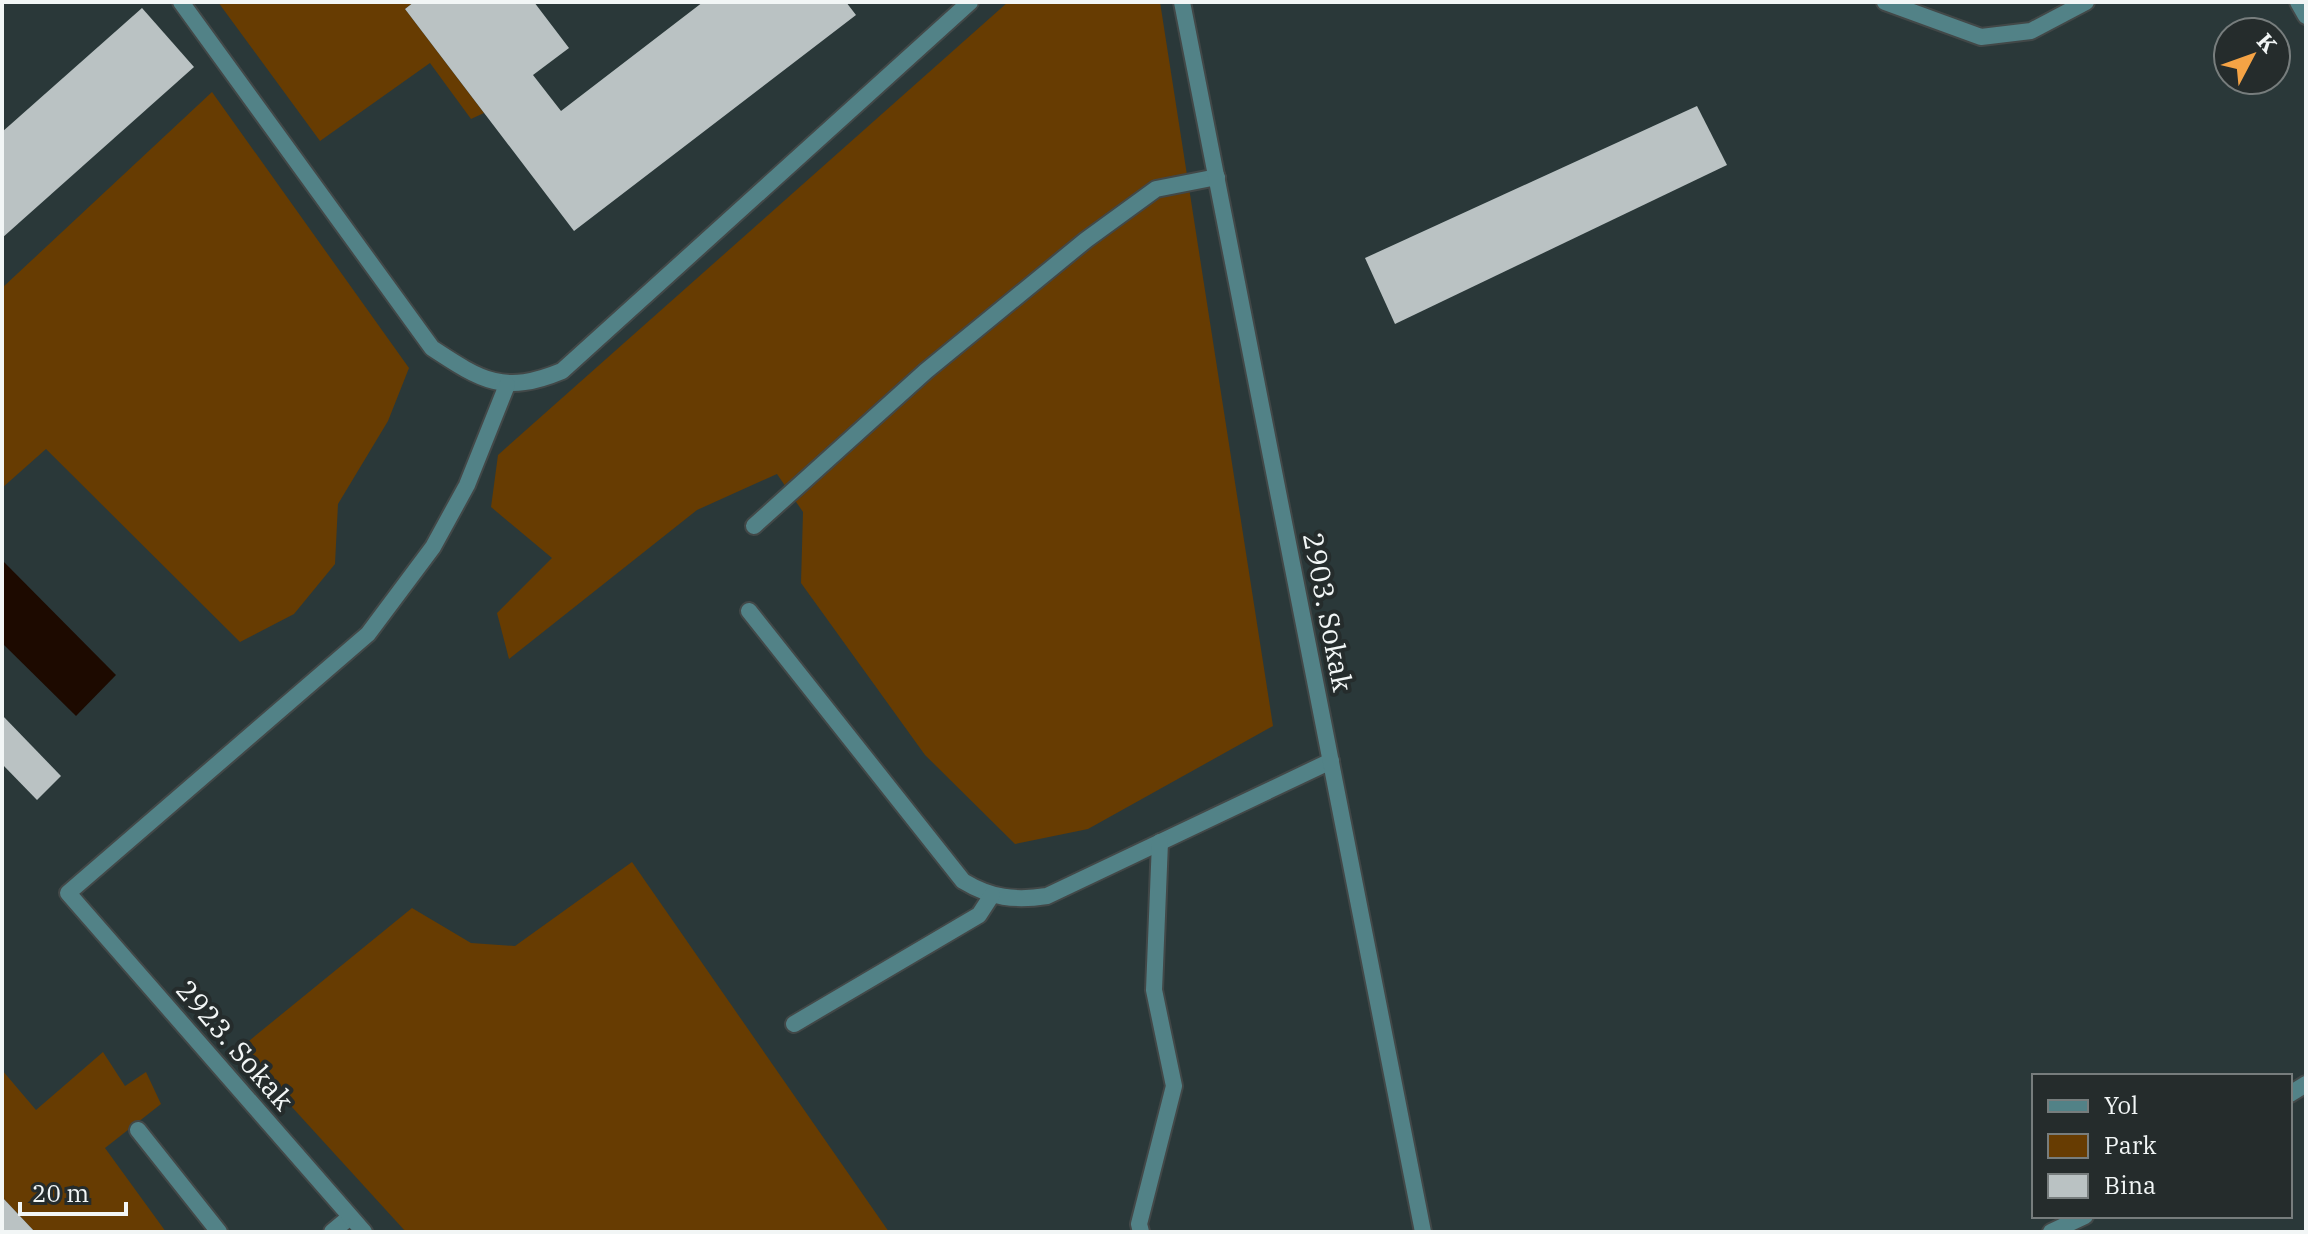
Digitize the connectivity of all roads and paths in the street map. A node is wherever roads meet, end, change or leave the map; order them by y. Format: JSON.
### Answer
{"nodes":[{"id":1,"x":181,"y":2,"type":"edge"},
{"id":2,"x":970,"y":2,"type":"edge"},
{"id":3,"x":1182,"y":2,"type":"edge"},
{"id":4,"x":1885,"y":2,"type":"edge"},
{"id":5,"x":2086,"y":2,"type":"edge"},
{"id":6,"x":2298,"y":2,"type":"edge"},
{"id":7,"x":2306,"y":16,"type":"edge"},
{"id":8,"x":1217,"y":177,"type":"junction"},
{"id":9,"x":507,"y":385,"type":"junction"},
{"id":10,"x":754,"y":526,"type":"dead end"},
{"id":11,"x":749,"y":611,"type":"dead end"},
{"id":12,"x":1331,"y":761,"type":"junction"},
{"id":13,"x":1160,"y":842,"type":"junction"},
{"id":14,"x":992,"y":895,"type":"junction"},
{"id":15,"x":794,"y":1024,"type":"dead end"},
{"id":16,"x":138,"y":1130,"type":"dead end"},
{"id":17,"x":350,"y":1217,"type":"junction"},
{"id":18,"x":2081,"y":1218,"type":"edge"},
{"id":19,"x":219,"y":1232,"type":"edge"},
{"id":20,"x":332,"y":1232,"type":"edge"},
{"id":21,"x":364,"y":1232,"type":"edge"},
{"id":22,"x":1141,"y":1232,"type":"edge"},
{"id":23,"x":1423,"y":1232,"type":"edge"},
{"id":24,"x":2051,"y":1232,"type":"edge"}],
"edges":[{"from":1,"to":9,"type":"street"},
{"from":2,"to":9,"type":"street"},
{"from":3,"to":8,"type":"street","name":"2903. Sokak"},
{"from":4,"to":5,"type":"street"},
{"from":6,"to":7,"type":"street"},
{"from":8,"to":10,"type":"street"},
{"from":8,"to":12,"type":"street","name":"2903. Sokak"},
{"from":9,"to":17,"type":"street","name":"2923. Sokak"},
{"from":11,"to":14,"type":"street"},
{"from":12,"to":13,"type":"street"},
{"from":12,"to":23,"type":"street","name":"2903. Sokak"},
{"from":13,"to":14,"type":"street"},
{"from":13,"to":22,"type":"street"},
{"from":14,"to":15,"type":"street"},
{"from":16,"to":19,"type":"street"},
{"from":17,"to":20,"type":"street"},
{"from":17,"to":21,"type":"street","name":"2923. Sokak"},
{"from":18,"to":24,"type":"street"}]}
